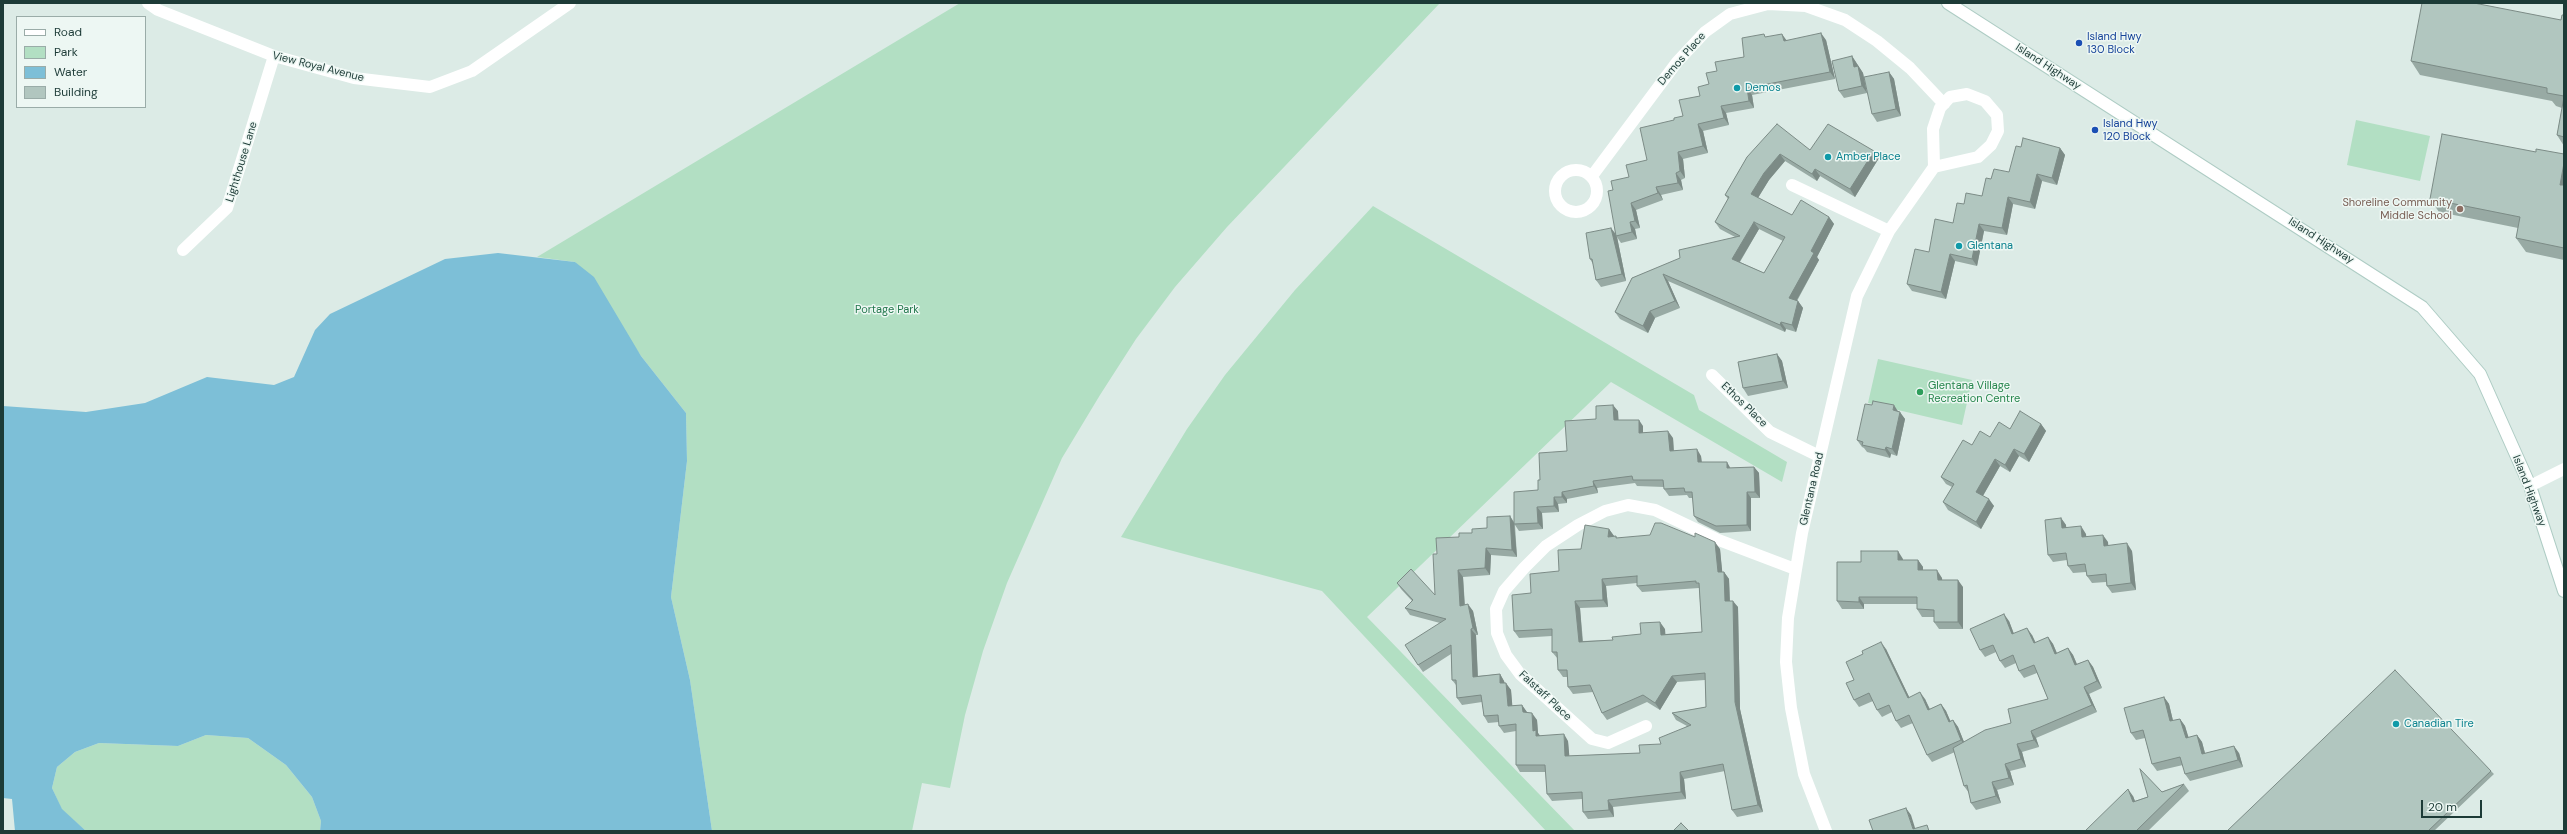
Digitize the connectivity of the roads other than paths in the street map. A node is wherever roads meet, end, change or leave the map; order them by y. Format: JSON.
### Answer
{"nodes":[{"id":1,"x":148,"y":3,"type":"edge"},
{"id":2,"x":570,"y":3,"type":"edge"},
{"id":3,"x":1948,"y":3,"type":"edge"},
{"id":4,"x":274,"y":56,"type":"junction"},
{"id":5,"x":1944,"y":104,"type":"junction"},
{"id":6,"x":1934,"y":167,"type":"junction"},
{"id":7,"x":1592,"y":176,"type":"dead end"},
{"id":8,"x":1792,"y":185,"type":"dead end"},
{"id":9,"x":1889,"y":231,"type":"junction"},
{"id":10,"x":183,"y":250,"type":"dead end"},
{"id":11,"x":1712,"y":375,"type":"dead end"},
{"id":12,"x":1819,"y":456,"type":"junction"},
{"id":13,"x":2564,"y":469,"type":"edge"},
{"id":14,"x":2530,"y":486,"type":"junction"},
{"id":15,"x":1794,"y":569,"type":"junction"},
{"id":16,"x":2564,"y":591,"type":"edge"},
{"id":17,"x":1646,"y":726,"type":"dead end"},
{"id":18,"x":1826,"y":831,"type":"edge"}],
"edges":[{"from":1,"to":4,"type":"street","name":"View Royal Avenue"},
{"from":2,"to":4,"type":"street","name":"View Royal Avenue"},
{"from":3,"to":14,"type":"street","name":"Island Highway"},
{"from":4,"to":10,"type":"street","name":"Lighthouse Lane"},
{"from":5,"to":6,"type":"street"},
{"from":5,"to":6,"type":"street"},
{"from":5,"to":7,"type":"street","name":"Demos Place"},
{"from":6,"to":9,"type":"street","name":"Glentana Road"},
{"from":8,"to":9,"type":"street"},
{"from":9,"to":12,"type":"street","name":"Glentana Road"},
{"from":11,"to":12,"type":"street","name":"Ethos Place"},
{"from":12,"to":15,"type":"street","name":"Glentana Road"},
{"from":13,"to":14,"type":"street"},
{"from":14,"to":16,"type":"street","name":"Island Highway"},
{"from":15,"to":17,"type":"street","name":"Falstaff Place"},
{"from":15,"to":18,"type":"street","name":"Glentana Road"}]}
